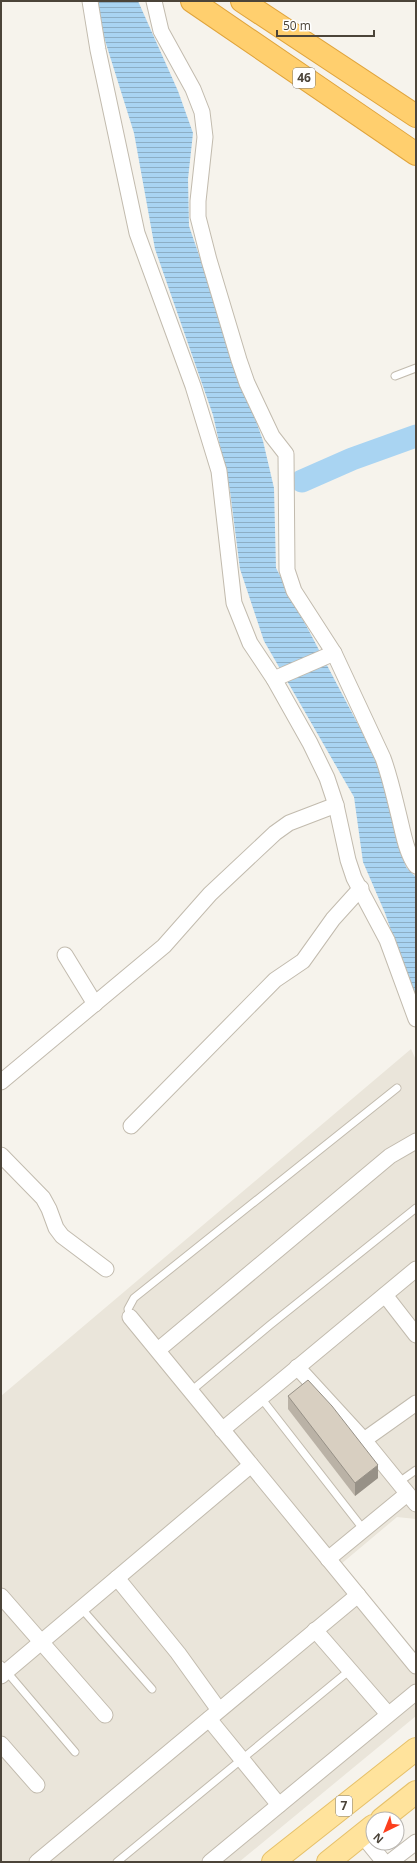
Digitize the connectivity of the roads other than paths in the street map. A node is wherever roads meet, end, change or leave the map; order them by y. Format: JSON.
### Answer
{"nodes":[{"id":1,"x":90,"y":1,"type":"edge"},
{"id":2,"x":154,"y":1,"type":"edge"},
{"id":3,"x":192,"y":1,"type":"edge"},
{"id":4,"x":242,"y":1,"type":"edge"},
{"id":5,"x":416,"y":116,"type":"edge"},
{"id":6,"x":416,"y":154,"type":"edge"},
{"id":7,"x":416,"y":368,"type":"edge"},
{"id":8,"x":395,"y":376,"type":"dead end"},
{"id":9,"x":330,"y":655,"type":"junction"},
{"id":10,"x":278,"y":678,"type":"junction"},
{"id":11,"x":336,"y":805,"type":"junction"},
{"id":12,"x":416,"y":866,"type":"edge"},
{"id":13,"x":361,"y":888,"type":"junction"},
{"id":14,"x":65,"y":955,"type":"dead end"},
{"id":15,"x":95,"y":1004,"type":"junction"},
{"id":16,"x":416,"y":1019,"type":"edge"},
{"id":17,"x":1,"y":1082,"type":"edge"},
{"id":18,"x":397,"y":1088,"type":"dead end"},
{"id":19,"x":131,"y":1126,"type":"dead end"},
{"id":20,"x":416,"y":1141,"type":"edge"},
{"id":21,"x":1,"y":1155,"type":"edge"},
{"id":22,"x":416,"y":1208,"type":"edge"},
{"id":23,"x":106,"y":1269,"type":"dead end"},
{"id":24,"x":416,"y":1269,"type":"edge"},
{"id":25,"x":385,"y":1295,"type":"junction"},
{"id":26,"x":130,"y":1317,"type":"joint"},
{"id":27,"x":416,"y":1335,"type":"edge"},
{"id":28,"x":158,"y":1350,"type":"junction"},
{"id":29,"x":297,"y":1367,"type":"junction"},
{"id":30,"x":191,"y":1392,"type":"junction"},
{"id":31,"x":261,"y":1398,"type":"junction"},
{"id":32,"x":416,"y":1403,"type":"edge"},
{"id":33,"x":222,"y":1430,"type":"junction"},
{"id":34,"x":364,"y":1440,"type":"junction"},
{"id":35,"x":251,"y":1465,"type":"junction"},
{"id":36,"x":416,"y":1470,"type":"edge"},
{"id":37,"x":407,"y":1494,"type":"edge"},
{"id":38,"x":364,"y":1530,"type":"junction"},
{"id":39,"x":328,"y":1559,"type":"junction"},
{"id":40,"x":117,"y":1578,"type":"junction"},
{"id":41,"x":358,"y":1595,"type":"junction"},
{"id":42,"x":1,"y":1596,"type":"edge"},
{"id":43,"x":81,"y":1608,"type":"junction"},
{"id":44,"x":316,"y":1630,"type":"junction"},
{"id":45,"x":41,"y":1642,"type":"junction"},
{"id":46,"x":416,"y":1666,"type":"edge"},
{"id":47,"x":350,"y":1670,"type":"junction"},
{"id":48,"x":3,"y":1671,"type":"edge"},
{"id":49,"x":152,"y":1689,"type":"dead end"},
{"id":50,"x":416,"y":1692,"type":"edge"},
{"id":51,"x":214,"y":1714,"type":"junction"},
{"id":52,"x":388,"y":1714,"type":"junction"},
{"id":53,"x":105,"y":1715,"type":"dead end"},
{"id":54,"x":1,"y":1744,"type":"edge"},
{"id":55,"x":416,"y":1749,"type":"edge"},
{"id":56,"x":75,"y":1752,"type":"dead end"},
{"id":57,"x":242,"y":1758,"type":"junction"},
{"id":58,"x":37,"y":1785,"type":"dead end"},
{"id":59,"x":416,"y":1792,"type":"edge"},
{"id":60,"x":279,"y":1805,"type":"junction"},
{"id":61,"x":392,"y":1811,"type":"edge"},
{"id":62,"x":365,"y":1833,"type":"edge"},
{"id":63,"x":416,"y":1842,"type":"edge"},
{"id":64,"x":378,"y":1851,"type":"edge"},
{"id":65,"x":41,"y":1861,"type":"edge"},
{"id":66,"x":117,"y":1862,"type":"edge"},
{"id":67,"x":210,"y":1862,"type":"edge"},
{"id":68,"x":273,"y":1862,"type":"edge"},
{"id":69,"x":328,"y":1862,"type":"edge"},
{"id":70,"x":384,"y":1862,"type":"edge"},
{"id":71,"x":390,"y":1862,"type":"edge"}],
"edges":[{"from":1,"to":10,"type":"street"},
{"from":2,"to":9,"type":"street"},
{"from":3,"to":6,"type":"highway","number":"46"},
{"from":4,"to":5,"type":"highway","number":"46"},
{"from":7,"to":8,"type":"lane"},
{"from":9,"to":10,"type":"street"},
{"from":9,"to":12,"type":"street"},
{"from":10,"to":11,"type":"street"},
{"from":11,"to":13,"type":"street"},
{"from":11,"to":15,"type":"street"},
{"from":13,"to":16,"type":"street"},
{"from":13,"to":19,"type":"street"},
{"from":14,"to":15,"type":"street"},
{"from":15,"to":17,"type":"street"},
{"from":18,"to":26,"type":"lane"},
{"from":20,"to":28,"type":"street"},
{"from":21,"to":23,"type":"street"},
{"from":22,"to":30,"type":"lane"},
{"from":24,"to":25,"type":"street"},
{"from":25,"to":27,"type":"street"},
{"from":25,"to":29,"type":"street"},
{"from":26,"to":28,"type":"street"},
{"from":28,"to":30,"type":"street"},
{"from":29,"to":31,"type":"street"},
{"from":29,"to":34,"type":"street"},
{"from":30,"to":33,"type":"street"},
{"from":31,"to":33,"type":"street"},
{"from":31,"to":38,"type":"lane"},
{"from":32,"to":34,"type":"street"},
{"from":33,"to":35,"type":"street"},
{"from":34,"to":37,"type":"street"},
{"from":35,"to":39,"type":"street"},
{"from":35,"to":40,"type":"street"},
{"from":36,"to":37,"type":"lane"},
{"from":37,"to":38,"type":"street"},
{"from":38,"to":39,"type":"street"},
{"from":39,"to":41,"type":"street"},
{"from":40,"to":43,"type":"street"},
{"from":40,"to":51,"type":"street"},
{"from":41,"to":44,"type":"street"},
{"from":41,"to":46,"type":"street"},
{"from":42,"to":45,"type":"street"},
{"from":43,"to":45,"type":"street"},
{"from":43,"to":49,"type":"lane"},
{"from":44,"to":47,"type":"street"},
{"from":44,"to":51,"type":"street"},
{"from":45,"to":48,"type":"street"},
{"from":45,"to":53,"type":"street"},
{"from":47,"to":52,"type":"street"},
{"from":47,"to":57,"type":"lane"},
{"from":48,"to":56,"type":"lane"},
{"from":50,"to":52,"type":"street"},
{"from":51,"to":57,"type":"street"},
{"from":51,"to":65,"type":"street"},
{"from":52,"to":60,"type":"street"},
{"from":54,"to":58,"type":"street"},
{"from":55,"to":68,"type":"main road","number":"7"},
{"from":57,"to":60,"type":"street"},
{"from":57,"to":66,"type":"lane"},
{"from":59,"to":61,"type":"main road"},
{"from":60,"to":67,"type":"street"},
{"from":62,"to":69,"type":"main road"},
{"from":63,"to":71,"type":"street"},
{"from":64,"to":70,"type":"street"}]}
